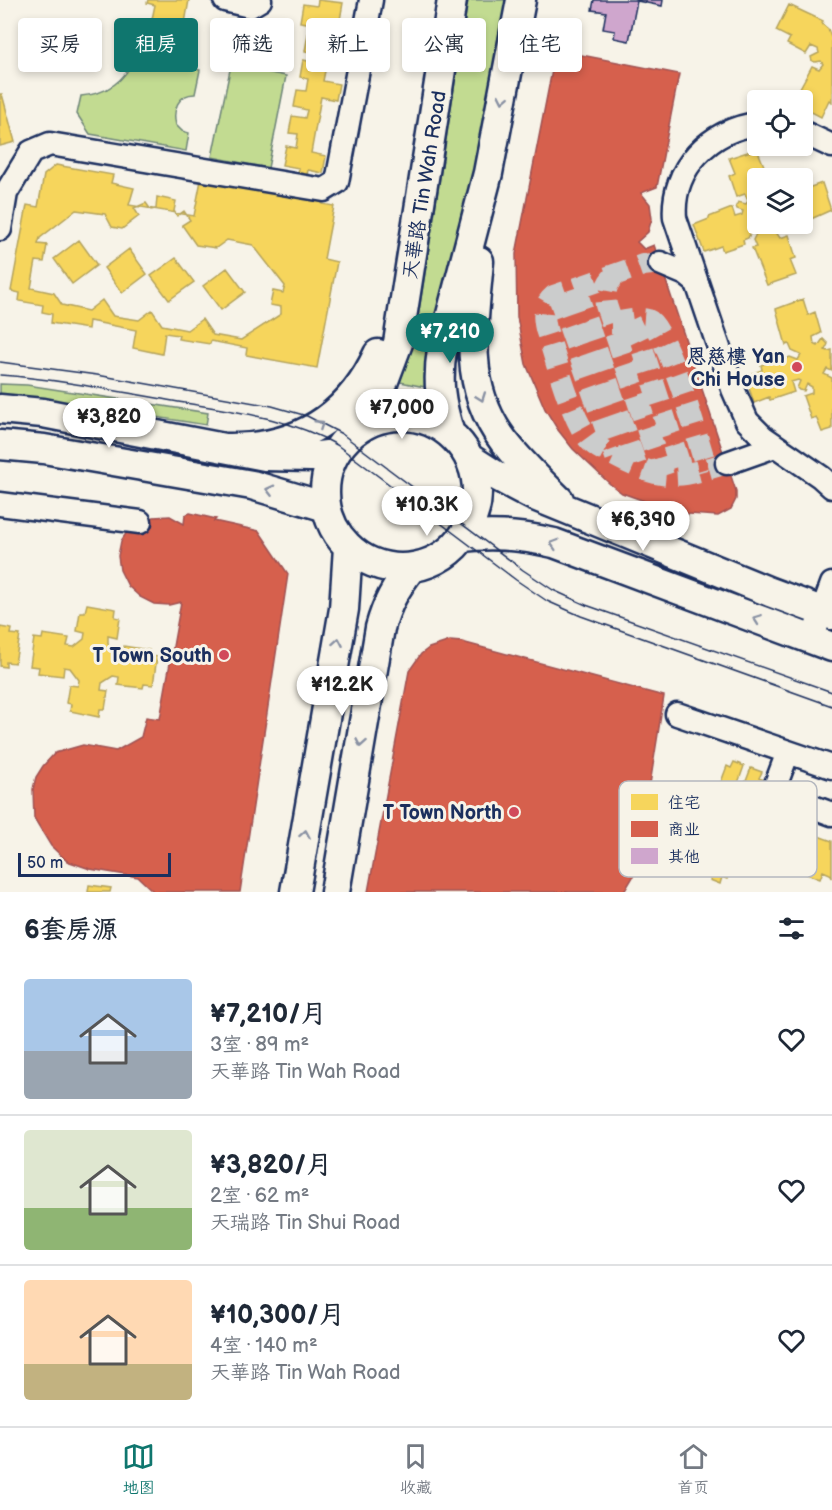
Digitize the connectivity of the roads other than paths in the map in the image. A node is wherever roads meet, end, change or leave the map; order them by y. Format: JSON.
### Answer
{"nodes":[{"id":1,"x":225,"y":0,"type":"edge"},
{"id":2,"x":260,"y":0,"type":"edge"},
{"id":3,"x":371,"y":0,"type":"edge"},
{"id":4,"x":452,"y":0,"type":"edge"},
{"id":5,"x":521,"y":0,"type":"edge"},
{"id":6,"x":747,"y":125,"type":"edge"},
{"id":7,"x":813,"y":137,"type":"edge"},
{"id":8,"x":832,"y":146,"type":"edge"},
{"id":9,"x":427,"y":162,"type":"junction"},
{"id":10,"x":488,"y":172,"type":"junction"},
{"id":11,"x":0,"y":229,"type":"edge"},
{"id":12,"x":660,"y":263,"type":"tunnel mouth"},
{"id":13,"x":697,"y":283,"type":"junction"},
{"id":14,"x":0,"y":409,"type":"edge"},
{"id":15,"x":355,"y":431,"type":"junction"},
{"id":16,"x":450,"y":434,"type":"junction"},
{"id":17,"x":0,"y":445,"type":"edge"},
{"id":18,"x":775,"y":446,"type":"junction"},
{"id":19,"x":224,"y":448,"type":"junction"},
{"id":20,"x":335,"y":454,"type":"junction"},
{"id":21,"x":469,"y":458,"type":"junction"},
{"id":22,"x":727,"y":463,"type":"tunnel mouth"},
{"id":23,"x":828,"y":478,"type":"edge"},
{"id":24,"x":0,"y":504,"type":"edge"},
{"id":25,"x":326,"y":507,"type":"junction"},
{"id":26,"x":567,"y":508,"type":"junction"},
{"id":27,"x":140,"y":522,"type":"dead end"},
{"id":28,"x":463,"y":537,"type":"junction"},
{"id":29,"x":348,"y":547,"type":"junction"},
{"id":30,"x":411,"y":568,"type":"junction"},
{"id":31,"x":832,"y":584,"type":"edge"},
{"id":32,"x":827,"y":614,"type":"edge"},
{"id":33,"x":822,"y":643,"type":"edge"},
{"id":34,"x":677,"y":714,"type":"dead end"},
{"id":35,"x":788,"y":752,"type":"junction"},
{"id":36,"x":832,"y":767,"type":"edge"},
{"id":37,"x":777,"y":781,"type":"edge"},
{"id":38,"x":817,"y":808,"type":"edge"},
{"id":39,"x":832,"y":814,"type":"edge"},
{"id":40,"x":295,"y":892,"type":"edge"},
{"id":41,"x":335,"y":892,"type":"edge"}],
"edges":[{"from":1,"to":2,"type":"lane"},
{"from":3,"to":11,"type":"lane"},
{"from":4,"to":9,"type":"main road","name":"天華路 Tin Wah Road"},
{"from":5,"to":10,"type":"main road","one_way":true},
{"from":6,"to":13,"type":"lane"},
{"from":7,"to":8,"type":"lane"},
{"from":9,"to":15,"type":"main road","name":"天華路 Tin Wah Road"},
{"from":19,"to":9,"type":"main road","one_way":true},
{"from":10,"to":16,"type":"main road"},
{"from":10,"to":26,"type":"main road","one_way":true},
{"from":12,"to":13,"type":"lane"},
{"from":13,"to":18,"type":"lane"},
{"from":14,"to":19,"type":"main road"},
{"from":15,"to":16,"type":"main road"},
{"from":15,"to":20,"type":"main road"},
{"from":16,"to":21,"type":"main road"},
{"from":25,"to":17,"type":"main road","one_way":true},
{"from":18,"to":22,"type":"lane"},
{"from":18,"to":23,"type":"lane"},
{"from":19,"to":20,"type":"main road"},
{"from":20,"to":25,"type":"main road"},
{"from":21,"to":26,"type":"main road"},
{"from":21,"to":28,"type":"main road"},
{"from":24,"to":27,"type":"lane"},
{"from":25,"to":29,"type":"main road"},
{"from":26,"to":32,"type":"main road"},
{"from":28,"to":30,"type":"main road"},
{"from":33,"to":28,"type":"main road","one_way":true},
{"from":29,"to":30,"type":"main road"},
{"from":40,"to":29,"type":"main road","one_way":true},
{"from":30,"to":41,"type":"main road","one_way":true},
{"from":31,"to":32,"type":"lane"},
{"from":32,"to":33,"type":"lane"},
{"from":34,"to":35,"type":"lane"},
{"from":35,"to":36,"type":"lane"},
{"from":35,"to":37,"type":"lane"},
{"from":38,"to":39,"type":"lane"}]}
